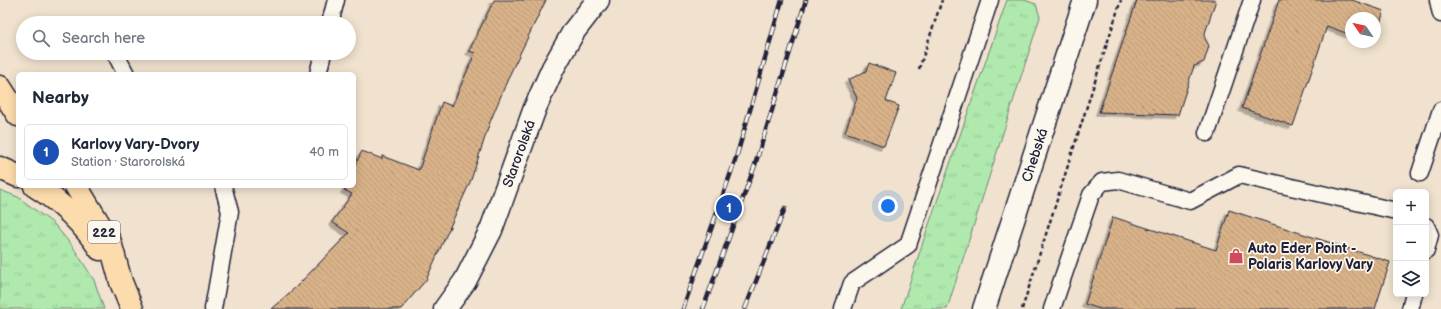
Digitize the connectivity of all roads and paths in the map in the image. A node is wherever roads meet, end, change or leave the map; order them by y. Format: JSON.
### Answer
{"nodes":[{"id":1,"x":336,"y":0,"type":"edge"},
{"id":2,"x":598,"y":0,"type":"edge"},
{"id":3,"x":942,"y":0,"type":"edge"},
{"id":4,"x":990,"y":0,"type":"edge"},
{"id":5,"x":1085,"y":0,"type":"edge"},
{"id":6,"x":1121,"y":0,"type":"edge"},
{"id":7,"x":1252,"y":0,"type":"edge"},
{"id":8,"x":1438,"y":0,"type":"edge"},
{"id":9,"x":1441,"y":14,"type":"edge"},
{"id":10,"x":332,"y":16,"type":"edge"},
{"id":11,"x":119,"y":60,"type":"edge"},
{"id":12,"x":321,"y":60,"type":"edge"},
{"id":13,"x":919,"y":69,"type":"dead end"},
{"id":14,"x":125,"y":72,"type":"edge"},
{"id":15,"x":318,"y":72,"type":"edge"},
{"id":16,"x":0,"y":87,"type":"edge"},
{"id":17,"x":1441,"y":110,"type":"edge"},
{"id":18,"x":16,"y":112,"type":"edge"},
{"id":19,"x":1207,"y":133,"type":"dead end"},
{"id":20,"x":0,"y":168,"type":"edge"},
{"id":21,"x":1420,"y":173,"type":"dead end"},
{"id":22,"x":16,"y":175,"type":"edge"},
{"id":23,"x":38,"y":188,"type":"edge"},
{"id":24,"x":77,"y":188,"type":"edge"},
{"id":25,"x":224,"y":188,"type":"edge"},
{"id":26,"x":1393,"y":210,"type":"edge"},
{"id":27,"x":122,"y":282,"type":"junction"},
{"id":28,"x":1413,"y":297,"type":"edge"},
{"id":29,"x":132,"y":309,"type":"edge"},
{"id":30,"x":212,"y":309,"type":"edge"},
{"id":31,"x":445,"y":309,"type":"edge"},
{"id":32,"x":843,"y":309,"type":"edge"},
{"id":33,"x":984,"y":309,"type":"edge"},
{"id":34,"x":1022,"y":309,"type":"edge"},
{"id":35,"x":1052,"y":309,"type":"edge"},
{"id":36,"x":1410,"y":309,"type":"edge"}],
"edges":[{"from":1,"to":10,"type":"lane"},
{"from":2,"to":31,"type":"street","name":"Starorolská"},
{"from":3,"to":13,"type":"path"},
{"from":4,"to":32,"type":"lane"},
{"from":5,"to":33,"type":"street","name":"Chebská"},
{"from":6,"to":34,"type":"path"},
{"from":7,"to":19,"type":"lane"},
{"from":8,"to":9,"type":"lane"},
{"from":11,"to":14,"type":"lane"},
{"from":12,"to":15,"type":"lane"},
{"from":16,"to":18,"type":"highway"},
{"from":17,"to":21,"type":"lane"},
{"from":20,"to":22,"type":"highway"},
{"from":23,"to":27,"type":"highway"},
{"from":24,"to":27,"type":"highway","number":"222"},
{"from":25,"to":30,"type":"lane"},
{"from":26,"to":35,"type":"lane"},
{"from":27,"to":29,"type":"highway","number":"222"},
{"from":28,"to":36,"type":"lane"}]}
